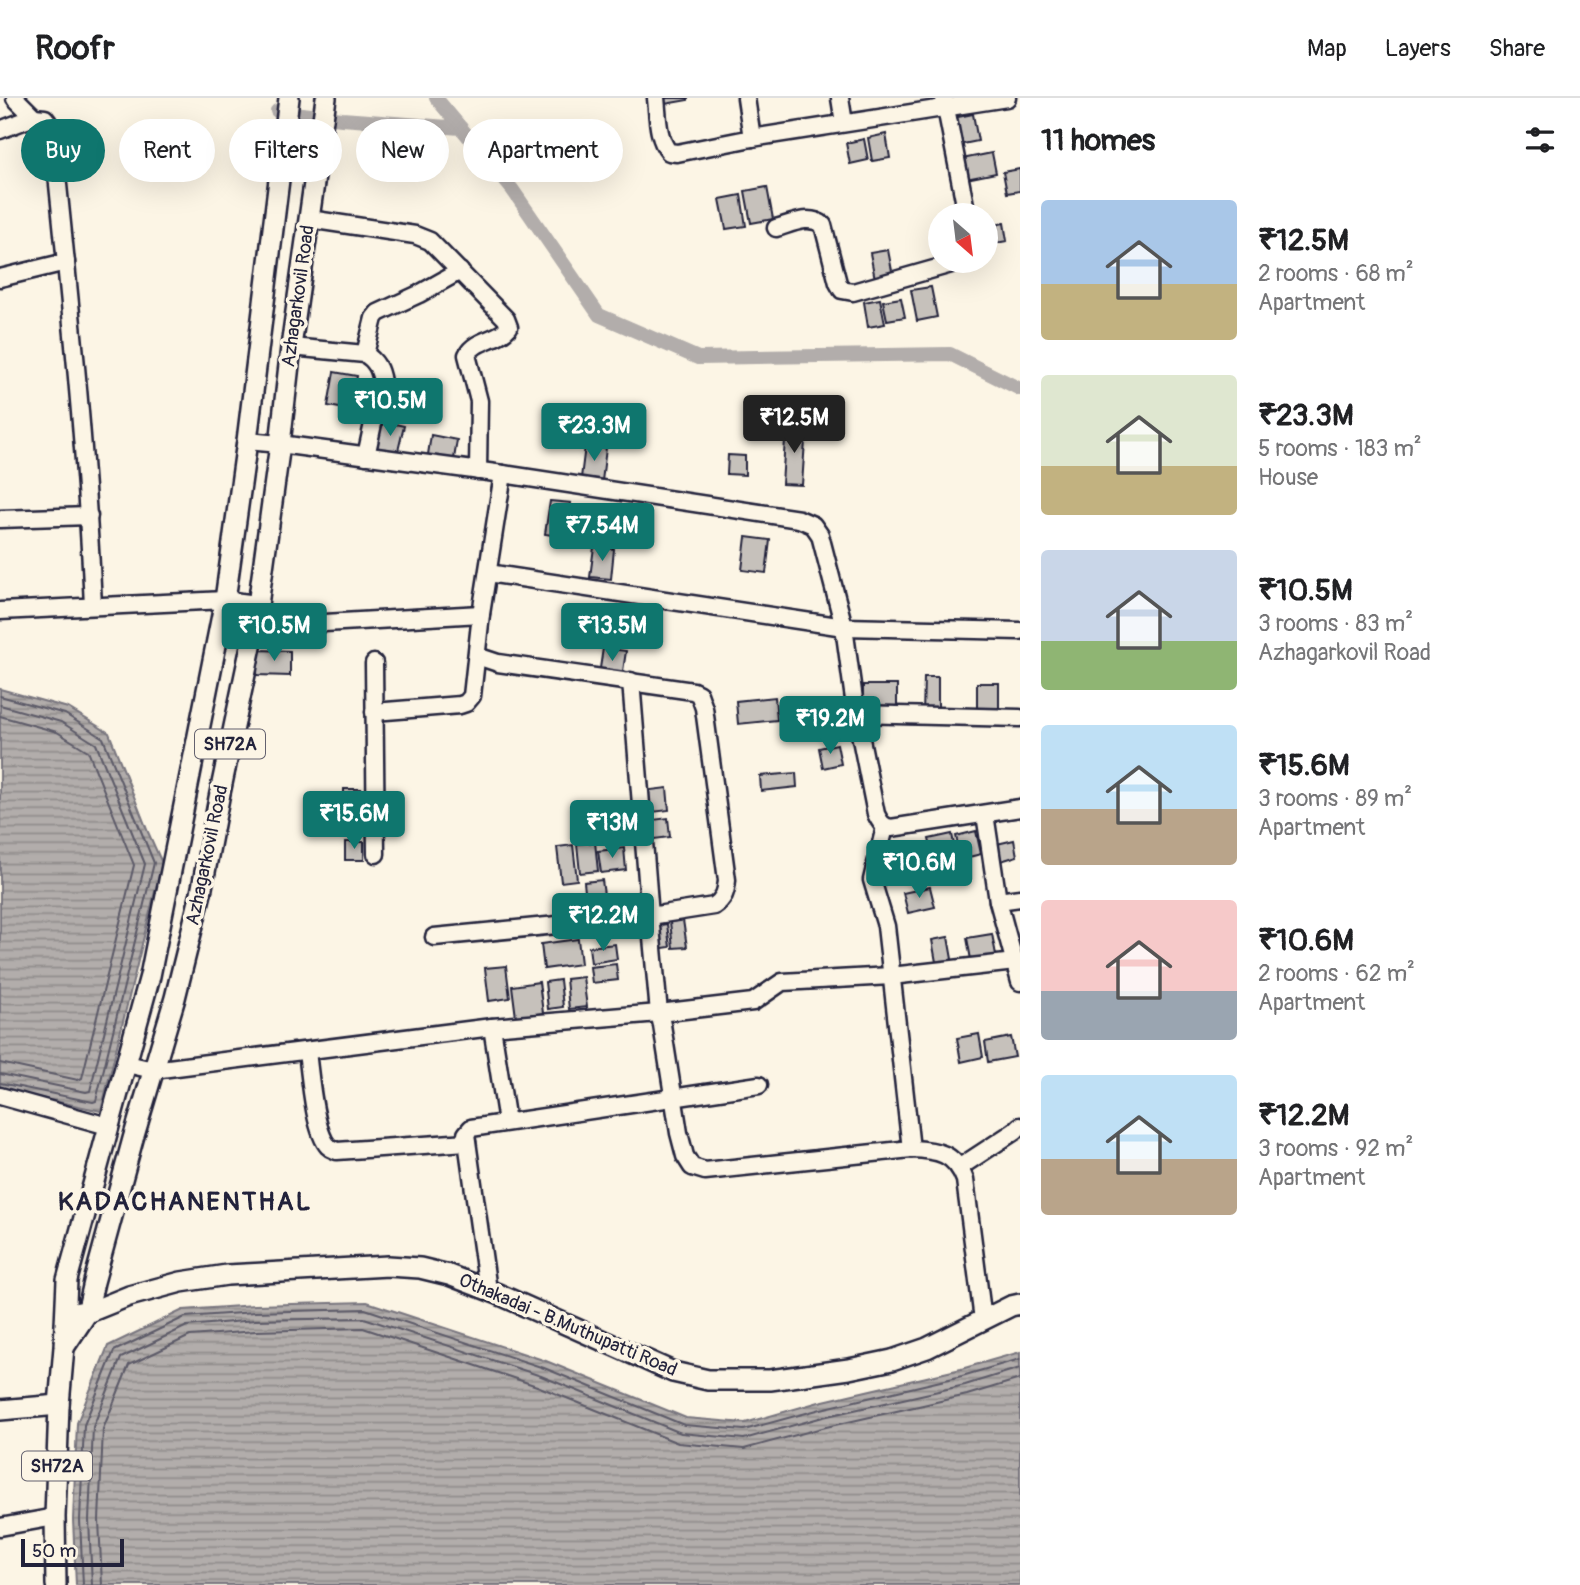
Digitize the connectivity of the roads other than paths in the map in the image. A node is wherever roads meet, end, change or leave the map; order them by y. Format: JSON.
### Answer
{"nodes":[{"id":1,"x":15,"y":98,"type":"edge"},
{"id":2,"x":656,"y":98,"type":"edge"},
{"id":3,"x":746,"y":98,"type":"edge"},
{"id":4,"x":840,"y":98,"type":"edge"},
{"id":5,"x":1007,"y":98,"type":"edge"},
{"id":6,"x":945,"y":103,"type":"edge"},
{"id":7,"x":288,"y":107,"type":"edge"},
{"id":8,"x":325,"y":109,"type":"edge"},
{"id":9,"x":34,"y":117,"type":"junction"},
{"id":10,"x":844,"y":123,"type":"junction"},
{"id":11,"x":0,"y":130,"type":"edge"},
{"id":12,"x":752,"y":138,"type":"junction"},
{"id":13,"x":965,"y":203,"type":"edge"},
{"id":14,"x":309,"y":219,"type":"junction"},
{"id":15,"x":776,"y":228,"type":"dead end"},
{"id":16,"x":66,"y":262,"type":"junction"},
{"id":17,"x":460,"y":271,"type":"junction"},
{"id":18,"x":928,"y":271,"type":"edge"},
{"id":19,"x":0,"y":278,"type":"edge"},
{"id":20,"x":291,"y":347,"type":"junction"},
{"id":21,"x":365,"y":354,"type":"junction"},
{"id":22,"x":247,"y":441,"type":"junction"},
{"id":23,"x":280,"y":444,"type":"junction"},
{"id":24,"x":366,"y":456,"type":"junction"},
{"id":25,"x":478,"y":471,"type":"junction"},
{"id":26,"x":503,"y":474,"type":"junction"},
{"id":27,"x":89,"y":516,"type":"junction"},
{"id":28,"x":0,"y":519,"type":"edge"},
{"id":29,"x":488,"y":573,"type":"junction"},
{"id":30,"x":225,"y":600,"type":"junction"},
{"id":31,"x":257,"y":604,"type":"junction"},
{"id":32,"x":93,"y":606,"type":"junction"},
{"id":33,"x":0,"y":611,"type":"edge"},
{"id":34,"x":481,"y":614,"type":"junction"},
{"id":35,"x":255,"y":627,"type":"junction"},
{"id":36,"x":844,"y":627,"type":"junction"},
{"id":37,"x":1020,"y":631,"type":"edge"},
{"id":38,"x":477,"y":656,"type":"junction"},
{"id":39,"x":374,"y":663,"type":"dead end"},
{"id":40,"x":631,"y":681,"type":"junction"},
{"id":41,"x":374,"y":712,"type":"junction"},
{"id":42,"x":856,"y":714,"type":"junction"},
{"id":43,"x":1020,"y":718,"type":"edge"},
{"id":44,"x":1020,"y":808,"type":"edge"},
{"id":45,"x":985,"y":814,"type":"junction"},
{"id":46,"x":885,"y":827,"type":"junction"},
{"id":47,"x":376,"y":854,"type":"dead end"},
{"id":48,"x":1020,"y":898,"type":"edge"},
{"id":49,"x":998,"y":901,"type":"junction"},
{"id":50,"x":650,"y":916,"type":"junction"},
{"id":51,"x":434,"y":937,"type":"dead end"},
{"id":52,"x":1014,"y":962,"type":"junction"},
{"id":53,"x":891,"y":976,"type":"junction"},
{"id":54,"x":1020,"y":982,"type":"edge"},
{"id":55,"x":659,"y":1013,"type":"junction"},
{"id":56,"x":492,"y":1027,"type":"junction"},
{"id":57,"x":307,"y":1052,"type":"junction"},
{"id":58,"x":127,"y":1064,"type":"junction"},
{"id":59,"x":153,"y":1070,"type":"junction"},
{"id":60,"x":759,"y":1085,"type":"dead end"},
{"id":61,"x":0,"y":1096,"type":"edge"},
{"id":62,"x":673,"y":1097,"type":"junction"},
{"id":63,"x":507,"y":1122,"type":"junction"},
{"id":64,"x":108,"y":1126,"type":"junction"},
{"id":65,"x":1020,"y":1126,"type":"edge"},
{"id":66,"x":467,"y":1142,"type":"junction"},
{"id":67,"x":911,"y":1149,"type":"junction"},
{"id":68,"x":960,"y":1167,"type":"junction"},
{"id":69,"x":488,"y":1290,"type":"junction"},
{"id":70,"x":1020,"y":1304,"type":"edge"},
{"id":71,"x":66,"y":1311,"type":"junction"},
{"id":72,"x":87,"y":1313,"type":"junction"},
{"id":73,"x":983,"y":1320,"type":"junction"},
{"id":74,"x":64,"y":1347,"type":"junction"},
{"id":75,"x":59,"y":1405,"type":"junction"},
{"id":76,"x":0,"y":1410,"type":"edge"},
{"id":77,"x":55,"y":1517,"type":"junction"},
{"id":78,"x":0,"y":1527,"type":"edge"},
{"id":79,"x":56,"y":1585,"type":"edge"}],
"edges":[{"from":1,"to":9,"type":"street"},
{"from":2,"to":12,"type":"street"},
{"from":3,"to":12,"type":"street"},
{"from":4,"to":10,"type":"street"},
{"from":5,"to":6,"type":"street"},
{"from":6,"to":10,"type":"street"},
{"from":6,"to":13,"type":"street"},
{"from":7,"to":22,"type":"main road","name":"Azhagarkovil Road","number":"SH72A"},
{"from":8,"to":14,"type":"main road","name":"Azhagarkovil Road","number":"SH72A"},
{"from":9,"to":11,"type":"street"},
{"from":9,"to":16,"type":"street"},
{"from":10,"to":12,"type":"street"},
{"from":14,"to":17,"type":"street"},
{"from":14,"to":20,"type":"main road","name":"Azhagarkovil Road","number":"SH72A"},
{"from":15,"to":18,"type":"street"},
{"from":16,"to":19,"type":"street"},
{"from":16,"to":27,"type":"street"},
{"from":17,"to":21,"type":"street"},
{"from":17,"to":25,"type":"street"},
{"from":20,"to":21,"type":"street"},
{"from":20,"to":23,"type":"main road","name":"Azhagarkovil Road","number":"SH72A"},
{"from":21,"to":24,"type":"street"},
{"from":22,"to":23,"type":"street"},
{"from":22,"to":30,"type":"main road","name":"Azhagarkovil Road","number":"SH72A"},
{"from":23,"to":24,"type":"street"},
{"from":23,"to":31,"type":"main road","name":"Azhagarkovil Road","number":"SH72A"},
{"from":24,"to":25,"type":"street"},
{"from":25,"to":26,"type":"street"},
{"from":26,"to":29,"type":"street"},
{"from":26,"to":36,"type":"street"},
{"from":27,"to":28,"type":"street"},
{"from":27,"to":32,"type":"street"},
{"from":29,"to":34,"type":"street"},
{"from":29,"to":36,"type":"street"},
{"from":30,"to":31,"type":"street"},
{"from":30,"to":32,"type":"street"},
{"from":30,"to":58,"type":"main road","name":"Azhagarkovil Road","number":"SH72A"},
{"from":31,"to":35,"type":"main road","name":"Azhagarkovil Road","number":"SH72A"},
{"from":32,"to":33,"type":"street"},
{"from":34,"to":35,"type":"street"},
{"from":34,"to":38,"type":"street"},
{"from":35,"to":59,"type":"main road","name":"Azhagarkovil Road","number":"SH72A"},
{"from":36,"to":37,"type":"street"},
{"from":36,"to":42,"type":"street"},
{"from":38,"to":40,"type":"street"},
{"from":38,"to":41,"type":"street"},
{"from":39,"to":41,"type":"street"},
{"from":40,"to":50,"type":"street"},
{"from":40,"to":50,"type":"street"},
{"from":41,"to":47,"type":"street"},
{"from":42,"to":43,"type":"street"},
{"from":42,"to":46,"type":"street"},
{"from":44,"to":45,"type":"street"},
{"from":45,"to":46,"type":"street"},
{"from":45,"to":49,"type":"street"},
{"from":46,"to":53,"type":"street"},
{"from":48,"to":49,"type":"street"},
{"from":49,"to":52,"type":"street"},
{"from":50,"to":51,"type":"street"},
{"from":50,"to":55,"type":"street"},
{"from":52,"to":53,"type":"street"},
{"from":52,"to":54,"type":"street"},
{"from":53,"to":55,"type":"street"},
{"from":53,"to":67,"type":"street"},
{"from":55,"to":56,"type":"street"},
{"from":55,"to":62,"type":"street"},
{"from":56,"to":57,"type":"street"},
{"from":56,"to":63,"type":"street"},
{"from":57,"to":59,"type":"street"},
{"from":57,"to":66,"type":"street"},
{"from":58,"to":59,"type":"street"},
{"from":58,"to":64,"type":"main road","name":"Azhagarkovil Road","number":"SH72A"},
{"from":59,"to":72,"type":"main road","name":"Azhagarkovil Road","number":"SH72A"},
{"from":60,"to":62,"type":"street"},
{"from":61,"to":64,"type":"street"},
{"from":62,"to":63,"type":"street"},
{"from":62,"to":67,"type":"street"},
{"from":63,"to":66,"type":"street"},
{"from":64,"to":71,"type":"main road","name":"Azhagarkovil Road","number":"SH72A"},
{"from":65,"to":68,"type":"street"},
{"from":66,"to":69,"type":"street"},
{"from":67,"to":68,"type":"street"},
{"from":68,"to":73,"type":"street"},
{"from":69,"to":72,"type":"main road","name":"Othakadai - B.Muthupatti Road"},
{"from":69,"to":73,"type":"main road","name":"Othakadai - B.Muthupatti Road"},
{"from":70,"to":73,"type":"main road","name":"Othakadai - B.Muthupatti Road"},
{"from":71,"to":72,"type":"main road","name":"Othakadai - B.Muthupatti Road"},
{"from":71,"to":74,"type":"main road","name":"Azhagarkovil Road","number":"SH72A"},
{"from":72,"to":74,"type":"main road","name":"Azhagarkovil Road","number":"SH72A"},
{"from":74,"to":75,"type":"main road","name":"Azhagarkovil Road","number":"SH72A"},
{"from":75,"to":76,"type":"main road"},
{"from":75,"to":77,"type":"main road","name":"Azhagarkovil Road","number":"SH72A"},
{"from":77,"to":78,"type":"street"},
{"from":77,"to":79,"type":"main road","name":"Azhagarkovil Road","number":"SH72A"}]}
